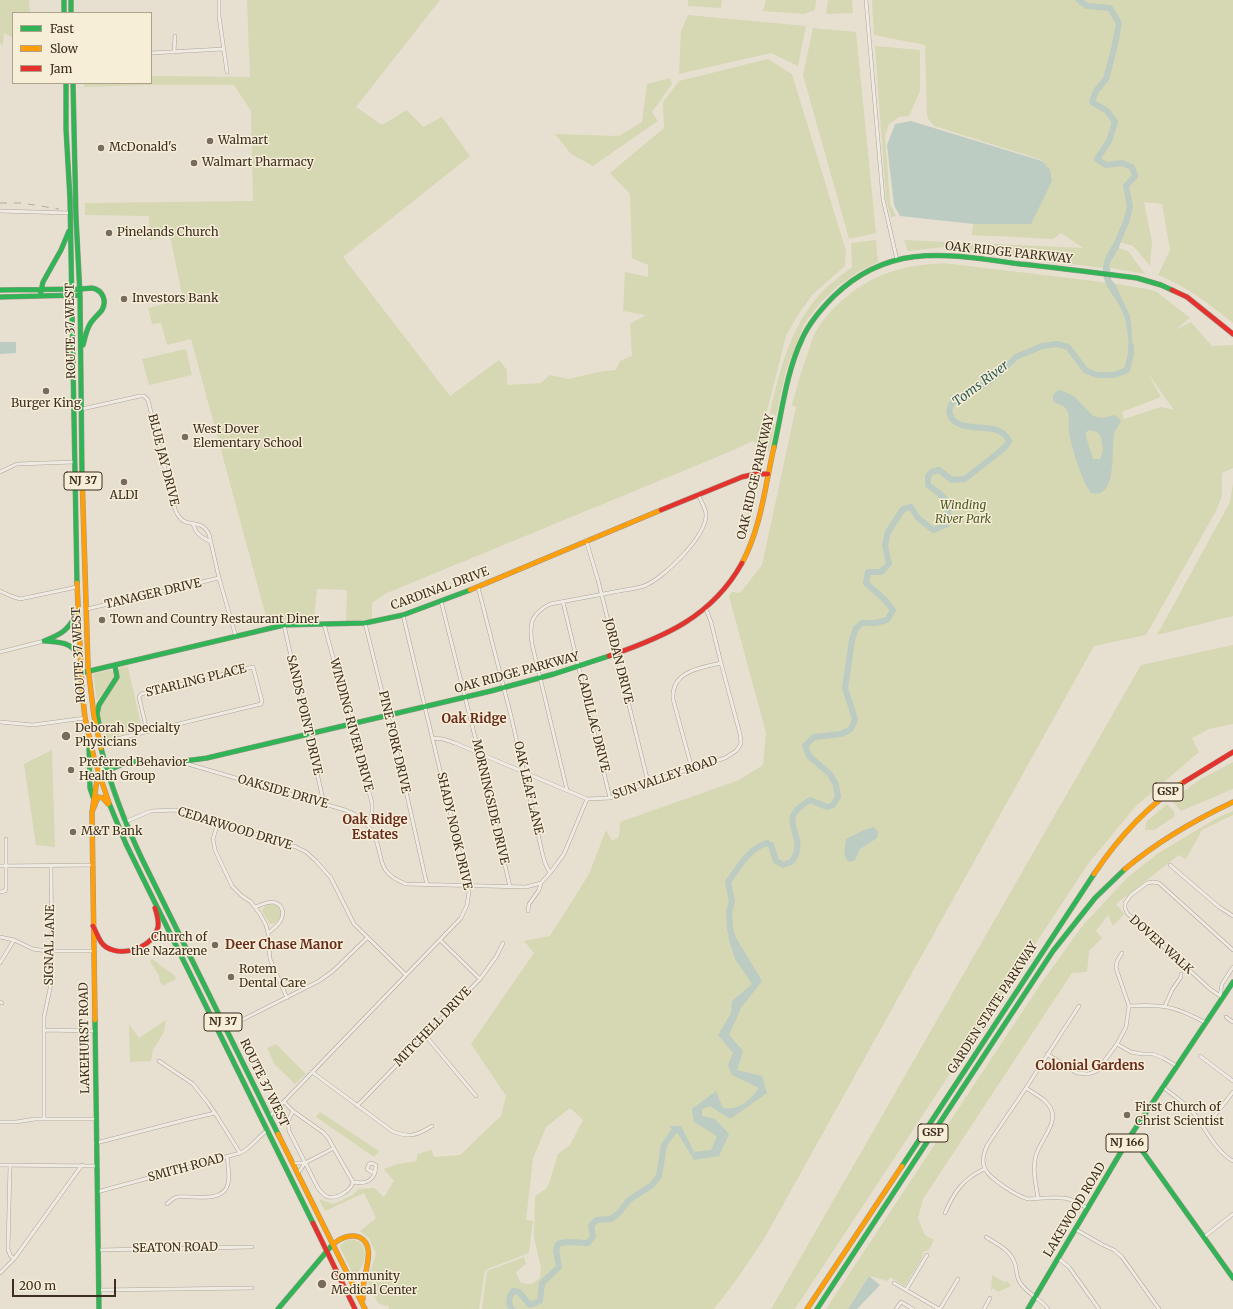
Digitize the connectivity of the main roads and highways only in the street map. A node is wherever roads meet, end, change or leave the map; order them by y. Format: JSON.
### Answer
{"nodes":[{"id":1,"x":64,"y":0,"type":"edge"},
{"id":2,"x":71,"y":0,"type":"edge"},
{"id":3,"x":64,"y":12,"type":"edge"},
{"id":4,"x":71,"y":12,"type":"edge"},
{"id":5,"x":66,"y":84,"type":"edge"},
{"id":6,"x":73,"y":84,"type":"edge"},
{"id":7,"x":70,"y":226,"type":"junction"},
{"id":8,"x":72,"y":289,"type":"junction"},
{"id":9,"x":80,"y":289,"type":"junction"},
{"id":10,"x":0,"y":290,"type":"edge"},
{"id":11,"x":40,"y":290,"type":"junction"},
{"id":12,"x":80,"y":295,"type":"junction"},
{"id":13,"x":40,"y":296,"type":"junction"},
{"id":14,"x":72,"y":296,"type":"junction"},
{"id":15,"x":0,"y":297,"type":"edge"},
{"id":16,"x":1231,"y":333,"type":"edge"},
{"id":17,"x":81,"y":353,"type":"junction"},
{"id":18,"x":768,"y":474,"type":"junction"},
{"id":19,"x":78,"y":610,"type":"junction"},
{"id":20,"x":80,"y":661,"type":"junction"},
{"id":21,"x":115,"y":666,"type":"junction"},
{"id":22,"x":89,"y":672,"type":"junction"},
{"id":23,"x":80,"y":673,"type":"junction"},
{"id":24,"x":89,"y":737,"type":"junction"},
{"id":25,"x":100,"y":741,"type":"junction"},
{"id":26,"x":1233,"y":752,"type":"edge"},
{"id":27,"x":107,"y":771,"type":"junction"},
{"id":28,"x":100,"y":777,"type":"junction"},
{"id":29,"x":93,"y":796,"type":"junction"},
{"id":30,"x":1233,"y":802,"type":"edge"},
{"id":31,"x":111,"y":809,"type":"junction"},
{"id":32,"x":92,"y":812,"type":"junction"},
{"id":33,"x":151,"y":894,"type":"junction"},
{"id":34,"x":93,"y":926,"type":"junction"},
{"id":35,"x":1233,"y":982,"type":"edge"},
{"id":36,"x":1131,"y":1135,"type":"junction"},
{"id":37,"x":333,"y":1244,"type":"junction"},
{"id":38,"x":326,"y":1251,"type":"junction"},
{"id":39,"x":1233,"y":1278,"type":"edge"},
{"id":40,"x":99,"y":1309,"type":"edge"},
{"id":41,"x":278,"y":1309,"type":"edge"},
{"id":42,"x":355,"y":1309,"type":"edge"},
{"id":43,"x":366,"y":1309,"type":"edge"},
{"id":44,"x":807,"y":1309,"type":"edge"},
{"id":45,"x":817,"y":1309,"type":"edge"},
{"id":46,"x":1028,"y":1309,"type":"edge"}],
"edges":[{"from":1,"to":3,"type":"main road"},
{"from":2,"to":4,"type":"main road"},
{"from":5,"to":7,"type":"main road","name":"ROUTE 37 WEST","number":"NJ 37"},
{"from":6,"to":9,"type":"main road","name":"ROUTE 37 WEST","number":"NJ 37"},
{"from":7,"to":8,"type":"main road","name":"ROUTE 37 WEST","number":"NJ 37"},
{"from":7,"to":11,"type":"main road"},
{"from":8,"to":9,"type":"main road"},
{"from":8,"to":11,"type":"main road"},
{"from":8,"to":14,"type":"main road","name":"ROUTE 37 WEST","number":"NJ 37"},
{"from":9,"to":12,"type":"main road","name":"ROUTE 37 WEST","number":"NJ 37"},
{"from":9,"to":17,"type":"main road"},
{"from":10,"to":11,"type":"main road"},
{"from":11,"to":13,"type":"main road"},
{"from":12,"to":14,"type":"main road"},
{"from":12,"to":17,"type":"main road","name":"ROUTE 37 WEST","number":"NJ 37"},
{"from":13,"to":14,"type":"main road"},
{"from":13,"to":15,"type":"main road"},
{"from":14,"to":19,"type":"main road","name":"ROUTE 37 WEST","number":"NJ 37"},
{"from":16,"to":18,"type":"main road","name":"OAK RIDGE PARKWAY"},
{"from":17,"to":22,"type":"main road","name":"ROUTE 37 WEST","number":"NJ 37"},
{"from":18,"to":21,"type":"main road","name":"CARDINAL DRIVE"},
{"from":18,"to":27,"type":"main road","name":"OAK RIDGE PARKWAY"},
{"from":19,"to":20,"type":"main road","name":"ROUTE 37 WEST","number":"NJ 37"},
{"from":19,"to":20,"type":"main road"},
{"from":20,"to":23,"type":"main road","name":"ROUTE 37 WEST","number":"NJ 37"},
{"from":21,"to":22,"type":"main road","name":"CARDINAL DRIVE"},
{"from":21,"to":25,"type":"main road"},
{"from":22,"to":23,"type":"main road","name":"CARDINAL DRIVE"},
{"from":22,"to":25,"type":"main road","name":"ROUTE 37 WEST","number":"NJ 37"},
{"from":23,"to":24,"type":"main road","name":"ROUTE 37 WEST","number":"NJ 37"},
{"from":24,"to":28,"type":"main road","name":"ROUTE 37 WEST","number":"NJ 37"},
{"from":24,"to":29,"type":"main road"},
{"from":25,"to":27,"type":"main road","name":"ROUTE 37 WEST","number":"NJ 37"},
{"from":26,"to":44,"type":"main road","name":"GARDEN STATE PARKWAY","number":"GSP"},
{"from":27,"to":28,"type":"main road","name":"LAKEHURST ROAD"},
{"from":27,"to":37,"type":"main road","name":"ROUTE 37 WEST","number":"NJ 37"},
{"from":28,"to":29,"type":"main road","name":"LAKEHURST ROAD"},
{"from":28,"to":31,"type":"main road","name":"ROUTE 37 WEST","number":"NJ 37"},
{"from":29,"to":32,"type":"main road","name":"LAKEHURST ROAD"},
{"from":30,"to":45,"type":"main road","name":"GARDEN STATE PARKWAY","number":"GSP"},
{"from":31,"to":32,"type":"main road"},
{"from":31,"to":33,"type":"main road","name":"ROUTE 37 WEST","number":"NJ 37"},
{"from":32,"to":34,"type":"main road","name":"LAKEHURST ROAD"},
{"from":33,"to":34,"type":"main road"},
{"from":33,"to":38,"type":"main road","name":"ROUTE 37 WEST","number":"NJ 37"},
{"from":34,"to":40,"type":"main road","name":"LAKEHURST ROAD"},
{"from":35,"to":36,"type":"main road","name":"LAKEWOOD ROAD","number":"NJ 166"},
{"from":36,"to":39,"type":"main road"},
{"from":36,"to":46,"type":"main road","name":"LAKEWOOD ROAD","number":"NJ 166"},
{"from":37,"to":38,"type":"main road"},
{"from":37,"to":43,"type":"main road","name":"ROUTE 37 WEST","number":"NJ 37"},
{"from":37,"to":43,"type":"main road"},
{"from":38,"to":41,"type":"main road"},
{"from":38,"to":42,"type":"main road","name":"ROUTE 37 WEST","number":"NJ 37"}]}
